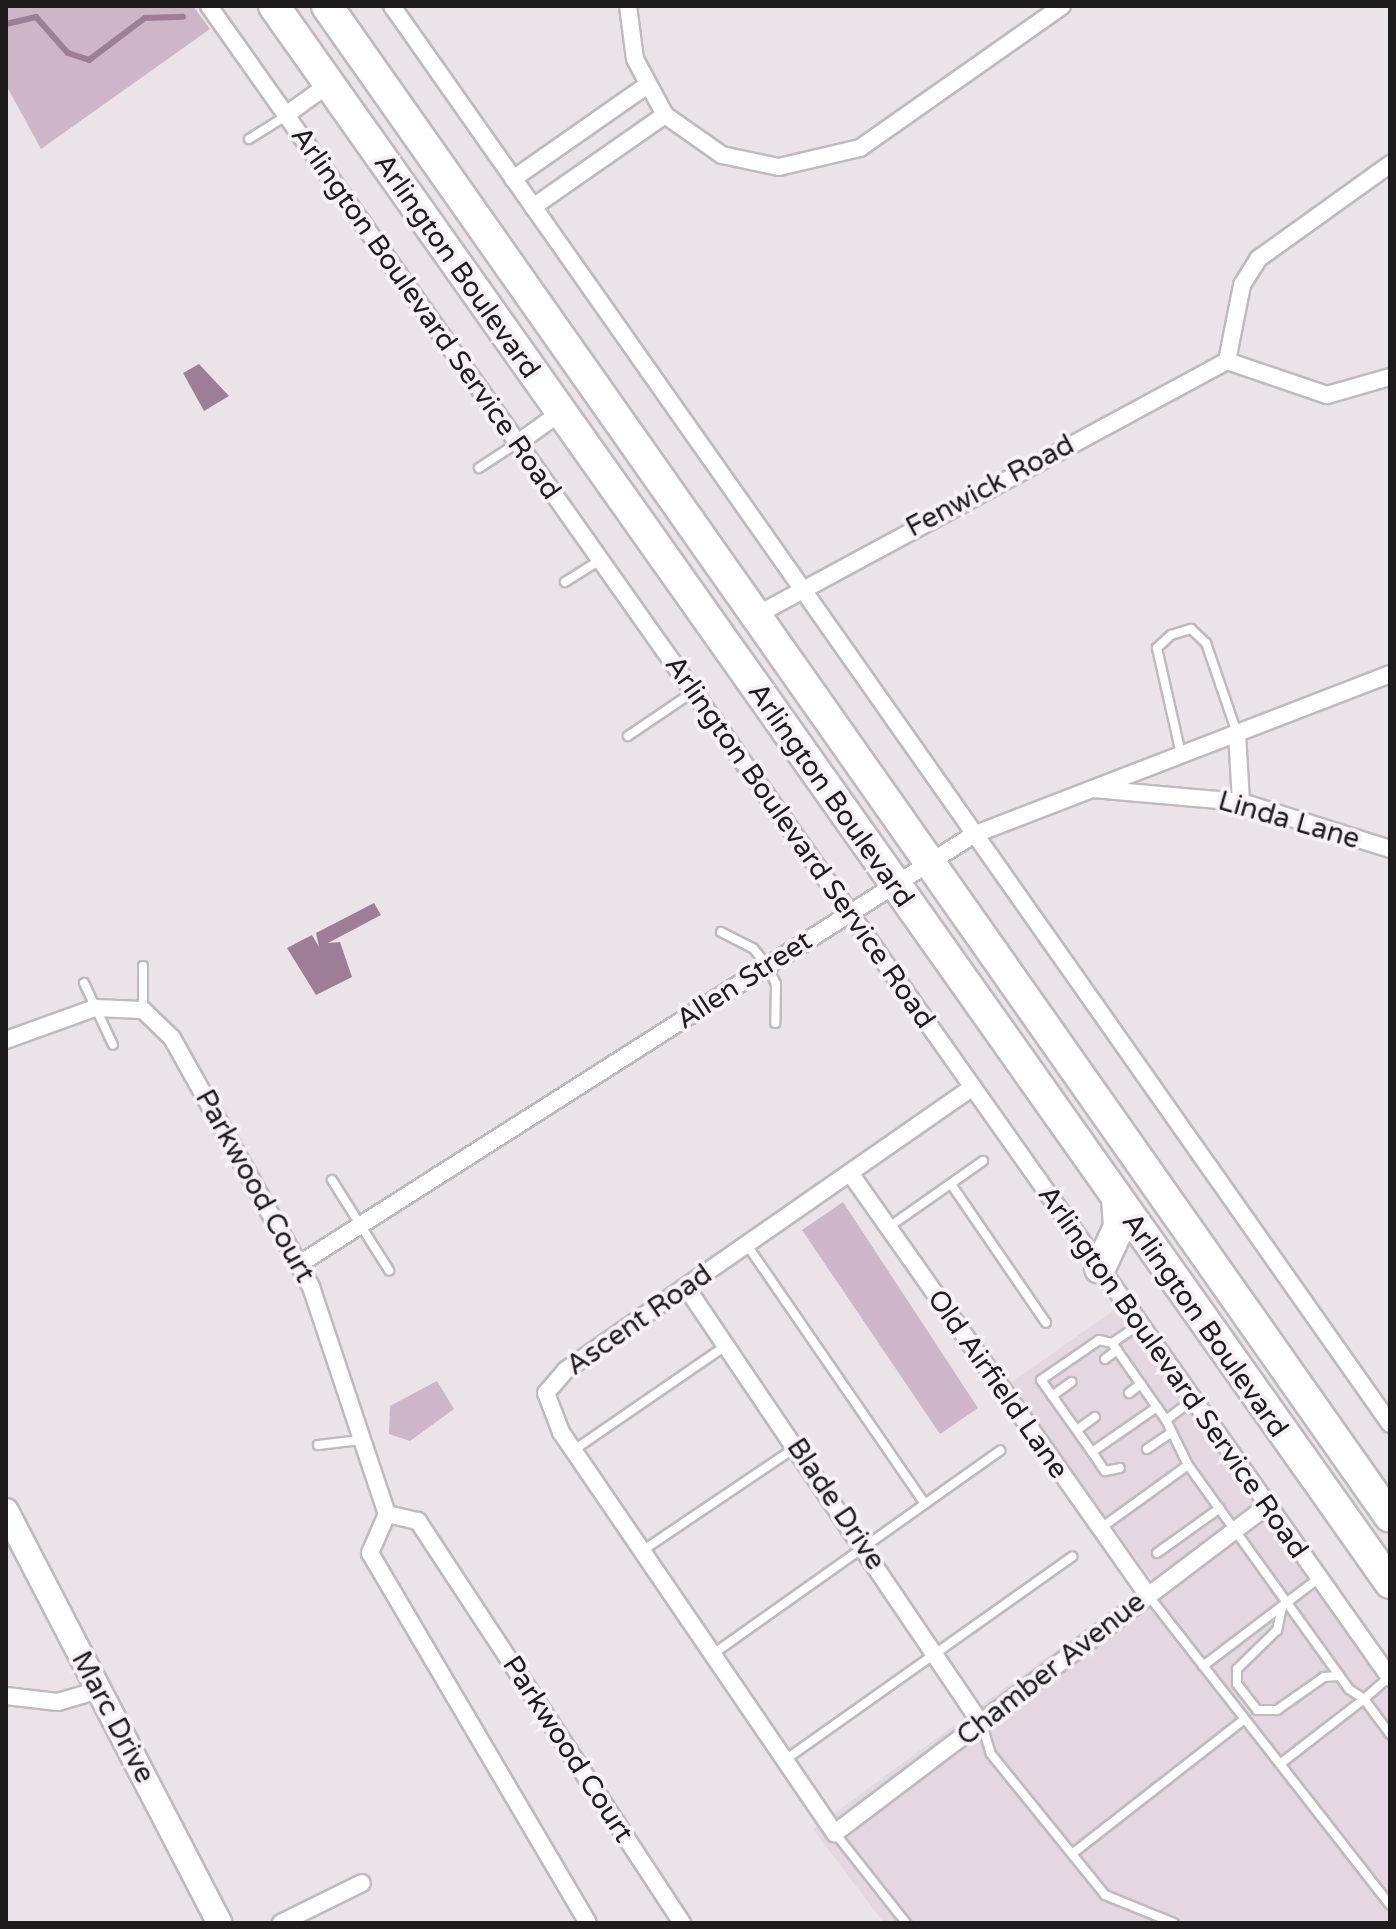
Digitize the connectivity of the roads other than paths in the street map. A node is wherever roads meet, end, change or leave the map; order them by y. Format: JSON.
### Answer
{"nodes":[{"id":1,"x":209,"y":6,"type":"edge"},
{"id":2,"x":274,"y":6,"type":"edge"},
{"id":3,"x":327,"y":6,"type":"edge"},
{"id":4,"x":392,"y":6,"type":"edge"},
{"id":5,"x":628,"y":6,"type":"edge"},
{"id":6,"x":1062,"y":6,"type":"edge"},
{"id":7,"x":329,"y":84,"type":"junction"},
{"id":8,"x":646,"y":86,"type":"junction"},
{"id":9,"x":286,"y":115,"type":"junction"},
{"id":10,"x":665,"y":115,"type":"junction"},
{"id":11,"x":249,"y":139,"type":"dead end"},
{"id":12,"x":1390,"y":164,"type":"edge"},
{"id":13,"x":513,"y":179,"type":"junction"},
{"id":14,"x":533,"y":207,"type":"junction"},
{"id":15,"x":1227,"y":361,"type":"junction"},
{"id":16,"x":1390,"y":377,"type":"edge"},
{"id":17,"x":561,"y":412,"type":"junction"},
{"id":18,"x":518,"y":443,"type":"junction"},
{"id":19,"x":479,"y":468,"type":"dead end"},
{"id":20,"x":600,"y":560,"type":"junction"},
{"id":21,"x":565,"y":582,"type":"dead end"},
{"id":22,"x":798,"y":588,"type":"junction"},
{"id":23,"x":755,"y":616,"type":"junction"},
{"id":24,"x":1390,"y":674,"type":"edge"},
{"id":25,"x":693,"y":692,"type":"junction"},
{"id":26,"x":1237,"y":733,"type":"junction"},
{"id":27,"x":628,"y":736,"type":"dead end"},
{"id":28,"x":1181,"y":754,"type":"junction"},
{"id":29,"x":1092,"y":788,"type":"junction"},
{"id":30,"x":1241,"y":802,"type":"junction"},
{"id":31,"x":973,"y":835,"type":"junction"},
{"id":32,"x":1390,"y":849,"type":"edge"},
{"id":33,"x":928,"y":862,"type":"junction"},
{"id":34,"x":894,"y":884,"type":"junction"},
{"id":35,"x":848,"y":913,"type":"junction"},
{"id":36,"x":721,"y":932,"type":"dead end"},
{"id":37,"x":767,"y":965,"type":"junction"},
{"id":38,"x":143,"y":966,"type":"dead end"},
{"id":39,"x":84,"y":983,"type":"dead end"},
{"id":40,"x":95,"y":1008,"type":"junction"},
{"id":41,"x":143,"y":1010,"type":"junction"},
{"id":42,"x":775,"y":1023,"type":"dead end"},
{"id":43,"x":6,"y":1040,"type":"edge"},
{"id":44,"x":113,"y":1045,"type":"dead end"},
{"id":45,"x":973,"y":1087,"type":"junction"},
{"id":46,"x":983,"y":1161,"type":"dead end"},
{"id":47,"x":850,"y":1173,"type":"junction"},
{"id":48,"x":332,"y":1180,"type":"dead end"},
{"id":49,"x":951,"y":1184,"type":"junction"},
{"id":50,"x":1117,"y":1200,"type":"junction"},
{"id":51,"x":360,"y":1226,"type":"junction"},
{"id":52,"x":888,"y":1227,"type":"junction"},
{"id":53,"x":747,"y":1244,"type":"junction"},
{"id":54,"x":301,"y":1263,"type":"junction"},
{"id":55,"x":1100,"y":1268,"type":"junction"},
{"id":56,"x":1165,"y":1269,"type":"junction"},
{"id":57,"x":389,"y":1270,"type":"dead end"},
{"id":58,"x":686,"y":1287,"type":"junction"},
{"id":59,"x":1046,"y":1323,"type":"dead end"},
{"id":60,"x":1140,"y":1324,"type":"junction"},
{"id":61,"x":727,"y":1344,"type":"junction"},
{"id":62,"x":1115,"y":1346,"type":"junction"},
{"id":63,"x":1105,"y":1359,"type":"dead end"},
{"id":64,"x":1071,"y":1382,"type":"dead end"},
{"id":65,"x":1141,"y":1384,"type":"junction"},
{"id":66,"x":1129,"y":1393,"type":"dead end"},
{"id":67,"x":1052,"y":1396,"type":"junction"},
{"id":68,"x":1193,"y":1400,"type":"junction"},
{"id":69,"x":1157,"y":1407,"type":"junction"},
{"id":70,"x":1095,"y":1417,"type":"dead end"},
{"id":71,"x":1166,"y":1420,"type":"junction"},
{"id":72,"x":1390,"y":1424,"type":"edge"},
{"id":73,"x":1077,"y":1430,"type":"junction"},
{"id":74,"x":1172,"y":1432,"type":"junction"},
{"id":75,"x":361,"y":1440,"type":"junction"},
{"id":76,"x":318,"y":1445,"type":"dead end"},
{"id":77,"x":797,"y":1447,"type":"junction"},
{"id":78,"x":1147,"y":1449,"type":"dead end"},
{"id":79,"x":574,"y":1450,"type":"junction"},
{"id":80,"x":1000,"y":1451,"type":"dead end"},
{"id":81,"x":1092,"y":1452,"type":"junction"},
{"id":82,"x":1188,"y":1465,"type":"junction"},
{"id":83,"x":1120,"y":1468,"type":"dead end"},
{"id":84,"x":925,"y":1504,"type":"junction"},
{"id":85,"x":1267,"y":1506,"type":"junction"},
{"id":86,"x":1220,"y":1508,"type":"junction"},
{"id":87,"x":6,"y":1511,"type":"edge"},
{"id":88,"x":387,"y":1514,"type":"junction"},
{"id":89,"x":1390,"y":1517,"type":"edge"},
{"id":90,"x":1101,"y":1529,"type":"junction"},
{"id":91,"x":1235,"y":1529,"type":"junction"},
{"id":92,"x":866,"y":1546,"type":"junction"},
{"id":93,"x":642,"y":1551,"type":"junction"},
{"id":94,"x":1157,"y":1553,"type":"dead end"},
{"id":95,"x":1072,"y":1557,"type":"dead end"},
{"id":96,"x":1319,"y":1578,"type":"junction"},
{"id":97,"x":1390,"y":1583,"type":"edge"},
{"id":98,"x":1147,"y":1594,"type":"junction"},
{"id":99,"x":1285,"y":1604,"type":"junction"},
{"id":100,"x":936,"y":1652,"type":"junction"},
{"id":101,"x":712,"y":1654,"type":"junction"},
{"id":102,"x":1203,"y":1666,"type":"junction"},
{"id":103,"x":1338,"y":1676,"type":"junction"},
{"id":104,"x":1390,"y":1678,"type":"edge"},
{"id":105,"x":99,"y":1690,"type":"junction"},
{"id":106,"x":6,"y":1696,"type":"edge"},
{"id":107,"x":1364,"y":1699,"type":"junction"},
{"id":108,"x":1245,"y":1719,"type":"junction"},
{"id":109,"x":982,"y":1725,"type":"junction"},
{"id":110,"x":1390,"y":1734,"type":"edge"},
{"id":111,"x":785,"y":1760,"type":"junction"},
{"id":112,"x":1280,"y":1764,"type":"junction"},
{"id":113,"x":835,"y":1833,"type":"junction"},
{"id":114,"x":1072,"y":1854,"type":"junction"},
{"id":115,"x":362,"y":1883,"type":"dead end"},
{"id":116,"x":1390,"y":1905,"type":"edge"},
{"id":117,"x":220,"y":1923,"type":"edge"},
{"id":118,"x":281,"y":1923,"type":"edge"},
{"id":119,"x":588,"y":1923,"type":"edge"},
{"id":120,"x":682,"y":1923,"type":"edge"},
{"id":121,"x":906,"y":1923,"type":"edge"},
{"id":122,"x":1174,"y":1923,"type":"edge"}],
"edges":[{"from":1,"to":9,"type":"street","name":"Arlington Boulevard Service Road"},
{"from":2,"to":7,"type":"highway","name":"Arlington Boulevard"},
{"from":3,"to":23,"type":"highway","name":"Arlington Boulevard"},
{"from":4,"to":13,"type":"street"},
{"from":5,"to":8,"type":"street"},
{"from":6,"to":10,"type":"street"},
{"from":7,"to":9,"type":"street"},
{"from":7,"to":17,"type":"highway","name":"Arlington Boulevard"},
{"from":8,"to":10,"type":"street"},
{"from":8,"to":13,"type":"street"},
{"from":9,"to":11,"type":"lane"},
{"from":9,"to":18,"type":"street","name":"Arlington Boulevard Service Road"},
{"from":10,"to":14,"type":"street"},
{"from":12,"to":15,"type":"street"},
{"from":13,"to":14,"type":"street"},
{"from":14,"to":22,"type":"street"},
{"from":15,"to":16,"type":"street"},
{"from":15,"to":22,"type":"street","name":"Fenwick Road"},
{"from":17,"to":18,"type":"street"},
{"from":17,"to":34,"type":"highway","name":"Arlington Boulevard"},
{"from":18,"to":19,"type":"lane"},
{"from":18,"to":20,"type":"street","name":"Arlington Boulevard Service Road"},
{"from":20,"to":21,"type":"lane"},
{"from":20,"to":25,"type":"street","name":"Arlington Boulevard Service Road"},
{"from":22,"to":23,"type":"street","name":"Fenwick Road"},
{"from":22,"to":31,"type":"street"},
{"from":23,"to":33,"type":"highway","name":"Arlington Boulevard"},
{"from":24,"to":26,"type":"street","name":"Allen Street"},
{"from":25,"to":27,"type":"lane"},
{"from":25,"to":35,"type":"street","name":"Arlington Boulevard Service Road"},
{"from":26,"to":28,"type":"street","name":"Allen Street"},
{"from":26,"to":28,"type":"lane"},
{"from":26,"to":30,"type":"street"},
{"from":28,"to":29,"type":"street","name":"Allen Street"},
{"from":29,"to":30,"type":"street","name":"Linda Lane"},
{"from":29,"to":31,"type":"street","name":"Allen Street"},
{"from":30,"to":32,"type":"street","name":"Linda Lane"},
{"from":31,"to":33,"type":"street","name":"Allen Street"},
{"from":31,"to":72,"type":"street"},
{"from":33,"to":34,"type":"street","name":"Allen Street"},
{"from":33,"to":89,"type":"highway","name":"Arlington Boulevard"},
{"from":34,"to":35,"type":"street","name":"Allen Street"},
{"from":34,"to":50,"type":"highway","name":"Arlington Boulevard"},
{"from":35,"to":37,"type":"street","name":"Allen Street"},
{"from":35,"to":45,"type":"street","name":"Arlington Boulevard Service Road"},
{"from":36,"to":37,"type":"lane"},
{"from":37,"to":42,"type":"lane"},
{"from":37,"to":51,"type":"street","name":"Allen Street"},
{"from":38,"to":41,"type":"lane"},
{"from":39,"to":40,"type":"lane"},
{"from":40,"to":41,"type":"street"},
{"from":40,"to":43,"type":"street"},
{"from":40,"to":44,"type":"lane"},
{"from":41,"to":54,"type":"street","name":"Parkwood Court"},
{"from":45,"to":47,"type":"street","name":"Ascent Road"},
{"from":45,"to":55,"type":"street","name":"Arlington Boulevard Service Road"},
{"from":46,"to":49,"type":"lane"},
{"from":47,"to":52,"type":"street","name":"Old Airfield Lane"},
{"from":47,"to":53,"type":"street","name":"Ascent Road"},
{"from":48,"to":51,"type":"lane"},
{"from":49,"to":52,"type":"lane"},
{"from":49,"to":59,"type":"lane"},
{"from":50,"to":55,"type":"highway"},
{"from":50,"to":56,"type":"highway","name":"Arlington Boulevard"},
{"from":51,"to":54,"type":"street","name":"Allen Street"},
{"from":51,"to":57,"type":"lane"},
{"from":52,"to":90,"type":"street","name":"Old Airfield Lane"},
{"from":53,"to":58,"type":"street","name":"Ascent Road"},
{"from":53,"to":84,"type":"lane"},
{"from":54,"to":75,"type":"street","name":"Parkwood Court"},
{"from":55,"to":56,"type":"highway"},
{"from":55,"to":60,"type":"street","name":"Arlington Boulevard Service Road"},
{"from":56,"to":97,"type":"highway","name":"Arlington Boulevard"},
{"from":58,"to":61,"type":"street","name":"Blade Drive"},
{"from":58,"to":79,"type":"street","name":"Ascent Road"},
{"from":60,"to":62,"type":"lane"},
{"from":60,"to":68,"type":"street","name":"Arlington Boulevard Service Road"},
{"from":61,"to":77,"type":"street","name":"Blade Drive"},
{"from":61,"to":79,"type":"lane"},
{"from":62,"to":63,"type":"lane"},
{"from":62,"to":65,"type":"lane"},
{"from":62,"to":67,"type":"lane"},
{"from":64,"to":67,"type":"lane"},
{"from":65,"to":66,"type":"lane"},
{"from":65,"to":69,"type":"lane"},
{"from":67,"to":73,"type":"lane"},
{"from":68,"to":71,"type":"lane"},
{"from":68,"to":85,"type":"street","name":"Arlington Boulevard Service Road"},
{"from":69,"to":71,"type":"lane"},
{"from":69,"to":81,"type":"lane"},
{"from":70,"to":73,"type":"lane"},
{"from":71,"to":74,"type":"lane"},
{"from":73,"to":81,"type":"lane"},
{"from":74,"to":78,"type":"lane"},
{"from":74,"to":82,"type":"lane"},
{"from":75,"to":76,"type":"lane"},
{"from":75,"to":88,"type":"street","name":"Parkwood Court"},
{"from":77,"to":92,"type":"street","name":"Blade Drive"},
{"from":77,"to":93,"type":"lane"},
{"from":79,"to":93,"type":"street","name":"Ascent Road"},
{"from":80,"to":84,"type":"lane"},
{"from":81,"to":83,"type":"lane"},
{"from":82,"to":86,"type":"lane"},
{"from":82,"to":90,"type":"lane"},
{"from":84,"to":92,"type":"lane"},
{"from":85,"to":91,"type":"street","name":"Chamber Avenue"},
{"from":85,"to":96,"type":"street","name":"Arlington Boulevard Service Road"},
{"from":86,"to":91,"type":"lane"},
{"from":86,"to":94,"type":"lane"},
{"from":87,"to":105,"type":"street","name":"Marc Drive"},
{"from":88,"to":119,"type":"street"},
{"from":88,"to":120,"type":"street","name":"Parkwood Court"},
{"from":90,"to":98,"type":"street","name":"Old Airfield Lane"},
{"from":91,"to":98,"type":"street","name":"Chamber Avenue"},
{"from":91,"to":99,"type":"lane"},
{"from":92,"to":100,"type":"street","name":"Blade Drive"},
{"from":92,"to":101,"type":"lane"},
{"from":93,"to":101,"type":"street","name":"Ascent Road"},
{"from":95,"to":100,"type":"lane"},
{"from":96,"to":99,"type":"lane"},
{"from":96,"to":104,"type":"street","name":"Arlington Boulevard Service Road"},
{"from":98,"to":102,"type":"lane"},
{"from":98,"to":109,"type":"street","name":"Chamber Avenue"},
{"from":99,"to":102,"type":"lane"},
{"from":99,"to":103,"type":"lane"},
{"from":99,"to":103,"type":"lane"},
{"from":100,"to":109,"type":"street","name":"Blade Drive"},
{"from":100,"to":111,"type":"lane"},
{"from":101,"to":111,"type":"street","name":"Ascent Road"},
{"from":102,"to":108,"type":"lane"},
{"from":103,"to":107,"type":"lane"},
{"from":104,"to":107,"type":"lane"},
{"from":105,"to":106,"type":"street"},
{"from":105,"to":117,"type":"street","name":"Marc Drive"},
{"from":107,"to":110,"type":"lane"},
{"from":107,"to":112,"type":"lane"},
{"from":108,"to":112,"type":"lane"},
{"from":108,"to":114,"type":"lane"},
{"from":109,"to":113,"type":"street","name":"Chamber Avenue"},
{"from":109,"to":114,"type":"lane"},
{"from":111,"to":113,"type":"street","name":"Ascent Road"},
{"from":112,"to":116,"type":"lane"},
{"from":113,"to":121,"type":"lane"},
{"from":114,"to":122,"type":"lane"},
{"from":115,"to":118,"type":"street"}]}
